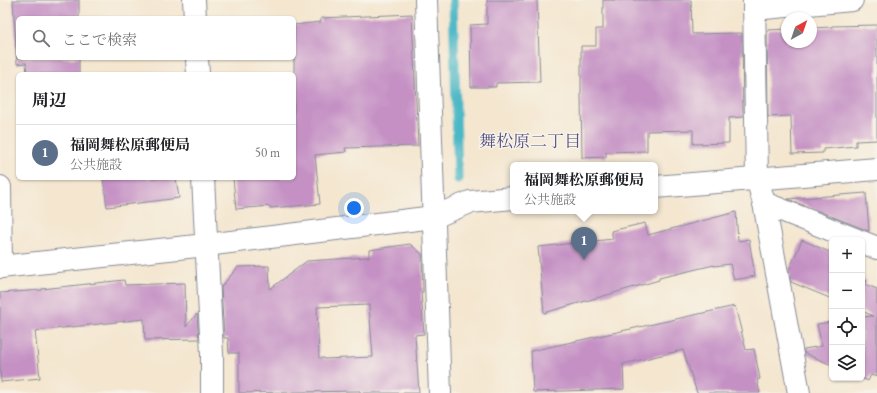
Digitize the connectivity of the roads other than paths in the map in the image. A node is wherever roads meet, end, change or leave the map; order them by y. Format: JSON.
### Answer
{"nodes":[{"id":1,"x":194,"y":0,"type":"edge"},
{"id":2,"x":426,"y":0,"type":"edge"},
{"id":3,"x":852,"y":0,"type":"edge"},
{"id":4,"x":754,"y":5,"type":"edge"},
{"id":5,"x":195,"y":16,"type":"edge"},
{"id":6,"x":197,"y":60,"type":"edge"},
{"id":7,"x":198,"y":72,"type":"edge"},
{"id":8,"x":877,"y":170,"type":"edge"},
{"id":9,"x":758,"y":178,"type":"junction"},
{"id":10,"x":203,"y":180,"type":"edge"},
{"id":11,"x":0,"y":187,"type":"edge"},
{"id":12,"x":658,"y":187,"type":"edge"},
{"id":13,"x":510,"y":198,"type":"edge"},
{"id":14,"x":764,"y":203,"type":"junction"},
{"id":15,"x":434,"y":217,"type":"junction"},
{"id":16,"x":849,"y":237,"type":"edge"},
{"id":17,"x":865,"y":243,"type":"edge"},
{"id":18,"x":206,"y":245,"type":"junction"},
{"id":19,"x":877,"y":248,"type":"edge"},
{"id":20,"x":1,"y":267,"type":"edge"},
{"id":21,"x":212,"y":393,"type":"edge"},
{"id":22,"x":440,"y":393,"type":"edge"},
{"id":23,"x":799,"y":393,"type":"edge"}],
"edges":[{"from":1,"to":5,"type":"street"},
{"from":2,"to":15,"type":"street"},
{"from":3,"to":4,"type":"street"},
{"from":4,"to":9,"type":"street"},
{"from":6,"to":7,"type":"street"},
{"from":8,"to":9,"type":"street"},
{"from":9,"to":12,"type":"street"},
{"from":9,"to":14,"type":"street"},
{"from":10,"to":18,"type":"street"},
{"from":11,"to":20,"type":"street"},
{"from":13,"to":15,"type":"street"},
{"from":14,"to":16,"type":"street"},
{"from":14,"to":23,"type":"street"},
{"from":15,"to":18,"type":"street"},
{"from":15,"to":22,"type":"street"},
{"from":17,"to":19,"type":"street"},
{"from":18,"to":20,"type":"street"},
{"from":18,"to":21,"type":"street"}]}
